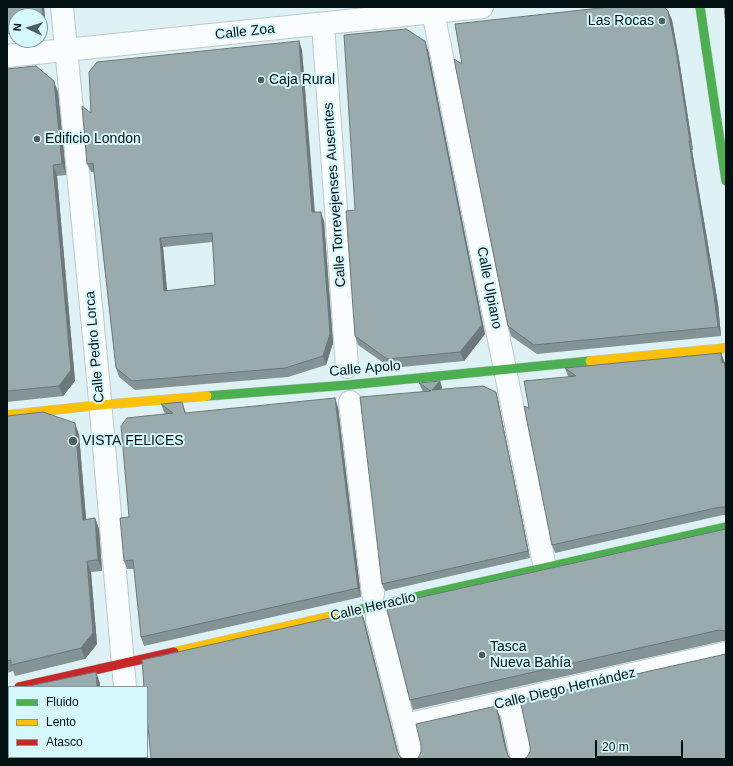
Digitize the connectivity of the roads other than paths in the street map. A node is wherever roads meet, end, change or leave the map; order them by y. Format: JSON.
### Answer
{"nodes":[{"id":1,"x":62,"y":7,"type":"edge"},
{"id":2,"x":482,"y":7,"type":"edge"},
{"id":3,"x":700,"y":7,"type":"edge"},
{"id":4,"x":433,"y":10,"type":"edge"},
{"id":5,"x":323,"y":24,"type":"junction"},
{"id":6,"x":67,"y":50,"type":"junction"},
{"id":7,"x":7,"y":56,"type":"edge"},
{"id":8,"x":726,"y":181,"type":"edge"},
{"id":9,"x":726,"y":348,"type":"edge"},
{"id":10,"x":346,"y":367,"type":"dead end"},
{"id":11,"x":506,"y":370,"type":"junction"},
{"id":12,"x":350,"y":402,"type":"dead end"},
{"id":13,"x":100,"y":405,"type":"junction"},
{"id":14,"x":7,"y":415,"type":"edge"},
{"id":15,"x":726,"y":527,"type":"edge"},
{"id":16,"x":545,"y":568,"type":"junction"},
{"id":17,"x":373,"y":594,"type":"dead end"},
{"id":18,"x":377,"y":618,"type":"dead end"},
{"id":19,"x":726,"y":653,"type":"edge"},
{"id":20,"x":123,"y":663,"type":"junction"},
{"id":21,"x":23,"y":686,"type":"edge"},
{"id":22,"x":125,"y":686,"type":"edge"},
{"id":23,"x":509,"y":702,"type":"junction"},
{"id":24,"x":405,"y":725,"type":"junction"},
{"id":25,"x":413,"y":759,"type":"edge"},
{"id":26,"x":522,"y":759,"type":"edge"}],
"edges":[{"from":1,"to":6,"type":"street","name":"Calle Pedro Lorca"},
{"from":2,"to":4,"type":"street","name":"Calle Zoa"},
{"from":3,"to":8,"type":"street"},
{"from":4,"to":5,"type":"street","name":"Calle Zoa"},
{"from":4,"to":11,"type":"street","name":"Calle Ulpiano"},
{"from":5,"to":6,"type":"street","name":"Calle Zoa"},
{"from":5,"to":10,"type":"street","name":"Calle Torrevejenses Ausentes"},
{"from":6,"to":7,"type":"street","name":"Calle Zoa"},
{"from":6,"to":13,"type":"street","name":"Calle Pedro Lorca"},
{"from":9,"to":11,"type":"street","name":"Calle Apolo"},
{"from":11,"to":13,"type":"street","name":"Calle Apolo"},
{"from":11,"to":16,"type":"street","name":"Calle Ulpiano"},
{"from":12,"to":17,"type":"street"},
{"from":13,"to":14,"type":"street","name":"Calle Apolo"},
{"from":13,"to":20,"type":"street","name":"Calle Pedro Lorca"},
{"from":15,"to":16,"type":"street","name":"Calle Heraclio"},
{"from":16,"to":20,"type":"street","name":"Calle Heraclio"},
{"from":18,"to":24,"type":"street"},
{"from":19,"to":23,"type":"street","name":"Calle Diego Hernández"},
{"from":20,"to":21,"type":"street","name":"Calle Heraclio"},
{"from":20,"to":22,"type":"street","name":"Calle Pedro Lorca"},
{"from":23,"to":24,"type":"street","name":"Calle Diego Hernández"},
{"from":23,"to":26,"type":"street"},
{"from":24,"to":25,"type":"street"}]}
